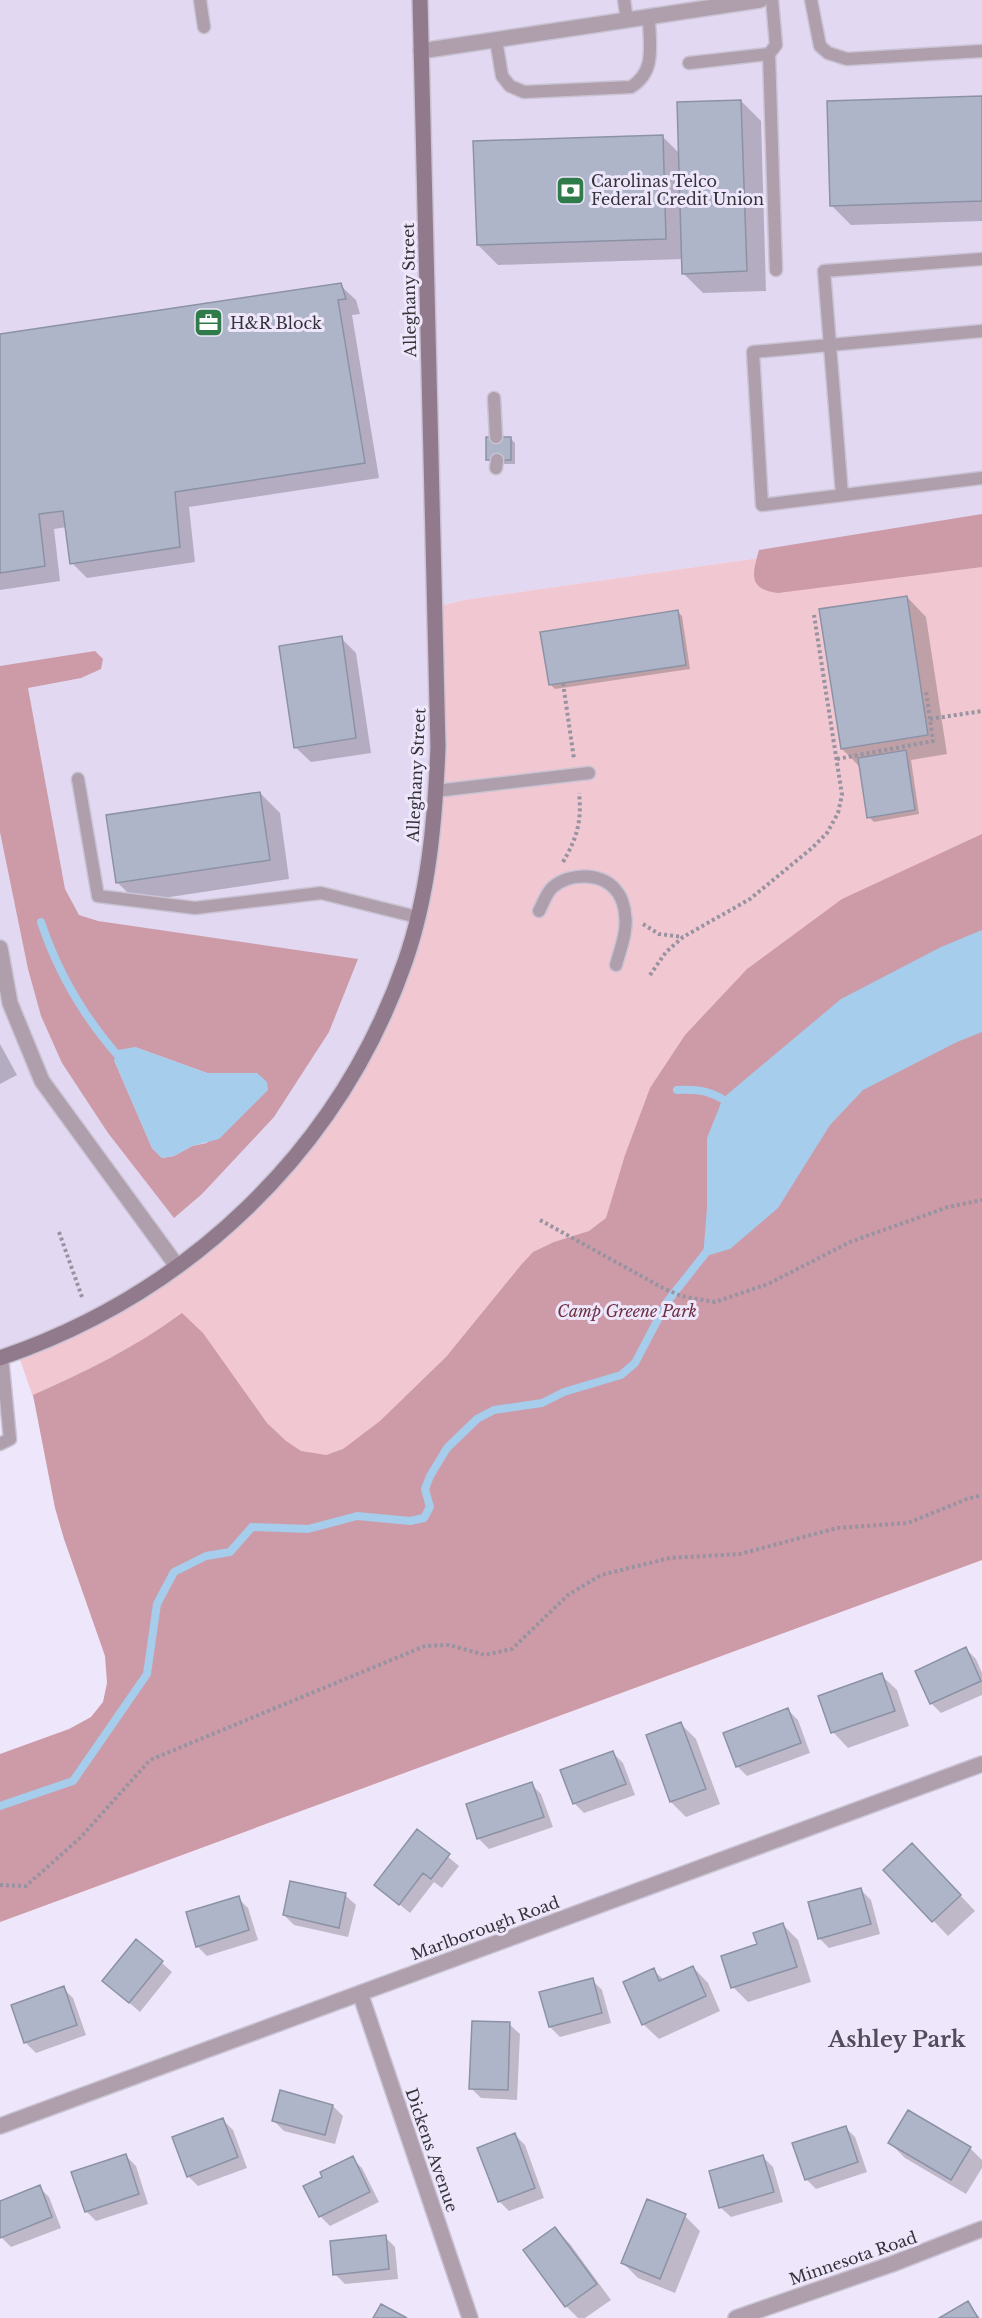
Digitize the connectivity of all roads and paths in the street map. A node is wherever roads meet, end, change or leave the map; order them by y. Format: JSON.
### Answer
{"nodes":[{"id":1,"x":200,"y":0,"type":"edge"},
{"id":2,"x":420,"y":0,"type":"edge"},
{"id":3,"x":624,"y":0,"type":"edge"},
{"id":4,"x":760,"y":0,"type":"edge"},
{"id":5,"x":772,"y":0,"type":"edge"},
{"id":6,"x":812,"y":0,"type":"edge"},
{"id":7,"x":682,"y":6,"type":"edge"},
{"id":8,"x":649,"y":16,"type":"junction"},
{"id":9,"x":627,"y":20,"type":"junction"},
{"id":10,"x":204,"y":27,"type":"dead end"},
{"id":11,"x":496,"y":40,"type":"junction"},
{"id":12,"x":421,"y":51,"type":"junction"},
{"id":13,"x":982,"y":51,"type":"edge"},
{"id":14,"x":770,"y":54,"type":"junction"},
{"id":15,"x":689,"y":63,"type":"dead end"},
{"id":16,"x":982,"y":259,"type":"edge"},
{"id":17,"x":776,"y":270,"type":"dead end"},
{"id":18,"x":982,"y":331,"type":"edge"},
{"id":19,"x":831,"y":345,"type":"junction"},
{"id":20,"x":494,"y":398,"type":"dead end"},
{"id":21,"x":496,"y":437,"type":"dead end"},
{"id":22,"x":982,"y":478,"type":"edge"},
{"id":23,"x":842,"y":495,"type":"junction"},
{"id":24,"x":814,"y":615,"type":"dead end"},
{"id":25,"x":926,"y":690,"type":"dead end"},
{"id":26,"x":982,"y":711,"type":"edge"},
{"id":27,"x":930,"y":719,"type":"junction"},
{"id":28,"x":837,"y":759,"type":"junction"},
{"id":29,"x":589,"y":773,"type":"dead end"},
{"id":30,"x":78,"y":779,"type":"dead end"},
{"id":31,"x":436,"y":791,"type":"junction"},
{"id":32,"x":539,"y":911,"type":"dead end"},
{"id":33,"x":417,"y":917,"type":"junction"},
{"id":34,"x":640,"y":922,"type":"dead end"},
{"id":35,"x":683,"y":937,"type":"junction"},
{"id":36,"x":0,"y":948,"type":"edge"},
{"id":37,"x":616,"y":964,"type":"dead end"},
{"id":38,"x":651,"y":975,"type":"dead end"},
{"id":39,"x":982,"y":1200,"type":"edge"},
{"id":40,"x":540,"y":1220,"type":"dead end"},
{"id":41,"x":59,"y":1232,"type":"dead end"},
{"id":42,"x":177,"y":1266,"type":"junction"},
{"id":43,"x":82,"y":1297,"type":"dead end"},
{"id":44,"x":1,"y":1357,"type":"edge"},
{"id":45,"x":0,"y":1444,"type":"edge"},
{"id":46,"x":982,"y":1495,"type":"edge"},
{"id":47,"x":982,"y":1764,"type":"edge"},
{"id":48,"x":0,"y":1885,"type":"edge"},
{"id":49,"x":360,"y":1993,"type":"junction"},
{"id":50,"x":0,"y":2126,"type":"edge"},
{"id":51,"x":982,"y":2229,"type":"edge"},
{"id":52,"x":470,"y":2318,"type":"edge"},
{"id":53,"x":736,"y":2318,"type":"edge"}],
"edges":[{"from":1,"to":10,"type":"lane"},
{"from":2,"to":12,"type":"street","name":"Alleghany Street"},
{"from":3,"to":9,"type":"lane"},
{"from":4,"to":7,"type":"street"},
{"from":5,"to":14,"type":"lane"},
{"from":6,"to":13,"type":"lane"},
{"from":7,"to":8,"type":"street"},
{"from":8,"to":9,"type":"street"},
{"from":8,"to":11,"type":"lane"},
{"from":9,"to":11,"type":"street"},
{"from":11,"to":12,"type":"street"},
{"from":12,"to":31,"type":"street","name":"Alleghany Street"},
{"from":14,"to":15,"type":"lane"},
{"from":14,"to":17,"type":"lane"},
{"from":16,"to":19,"type":"lane"},
{"from":18,"to":19,"type":"lane"},
{"from":19,"to":23,"type":"lane"},
{"from":19,"to":23,"type":"lane"},
{"from":20,"to":21,"type":"lane"},
{"from":22,"to":23,"type":"lane"},
{"from":24,"to":28,"type":"path"},
{"from":25,"to":27,"type":"path"},
{"from":26,"to":27,"type":"path"},
{"from":27,"to":28,"type":"path"},
{"from":28,"to":35,"type":"path"},
{"from":29,"to":31,"type":"lane"},
{"from":30,"to":33,"type":"lane"},
{"from":31,"to":33,"type":"street","name":"Alleghany Street"},
{"from":32,"to":37,"type":"lane"},
{"from":33,"to":42,"type":"street","name":"Alleghany Street"},
{"from":34,"to":35,"type":"path"},
{"from":35,"to":38,"type":"path"},
{"from":36,"to":42,"type":"street"},
{"from":39,"to":40,"type":"path"},
{"from":41,"to":43,"type":"path"},
{"from":42,"to":44,"type":"street","name":"Alleghany Street"},
{"from":44,"to":45,"type":"lane"},
{"from":46,"to":48,"type":"path"},
{"from":47,"to":49,"type":"street","name":"Marlborough Road"},
{"from":49,"to":50,"type":"street","name":"Marlborough Road"},
{"from":49,"to":52,"type":"street","name":"Dickens Avenue"},
{"from":51,"to":53,"type":"street","name":"Minnesota Road"}]}
